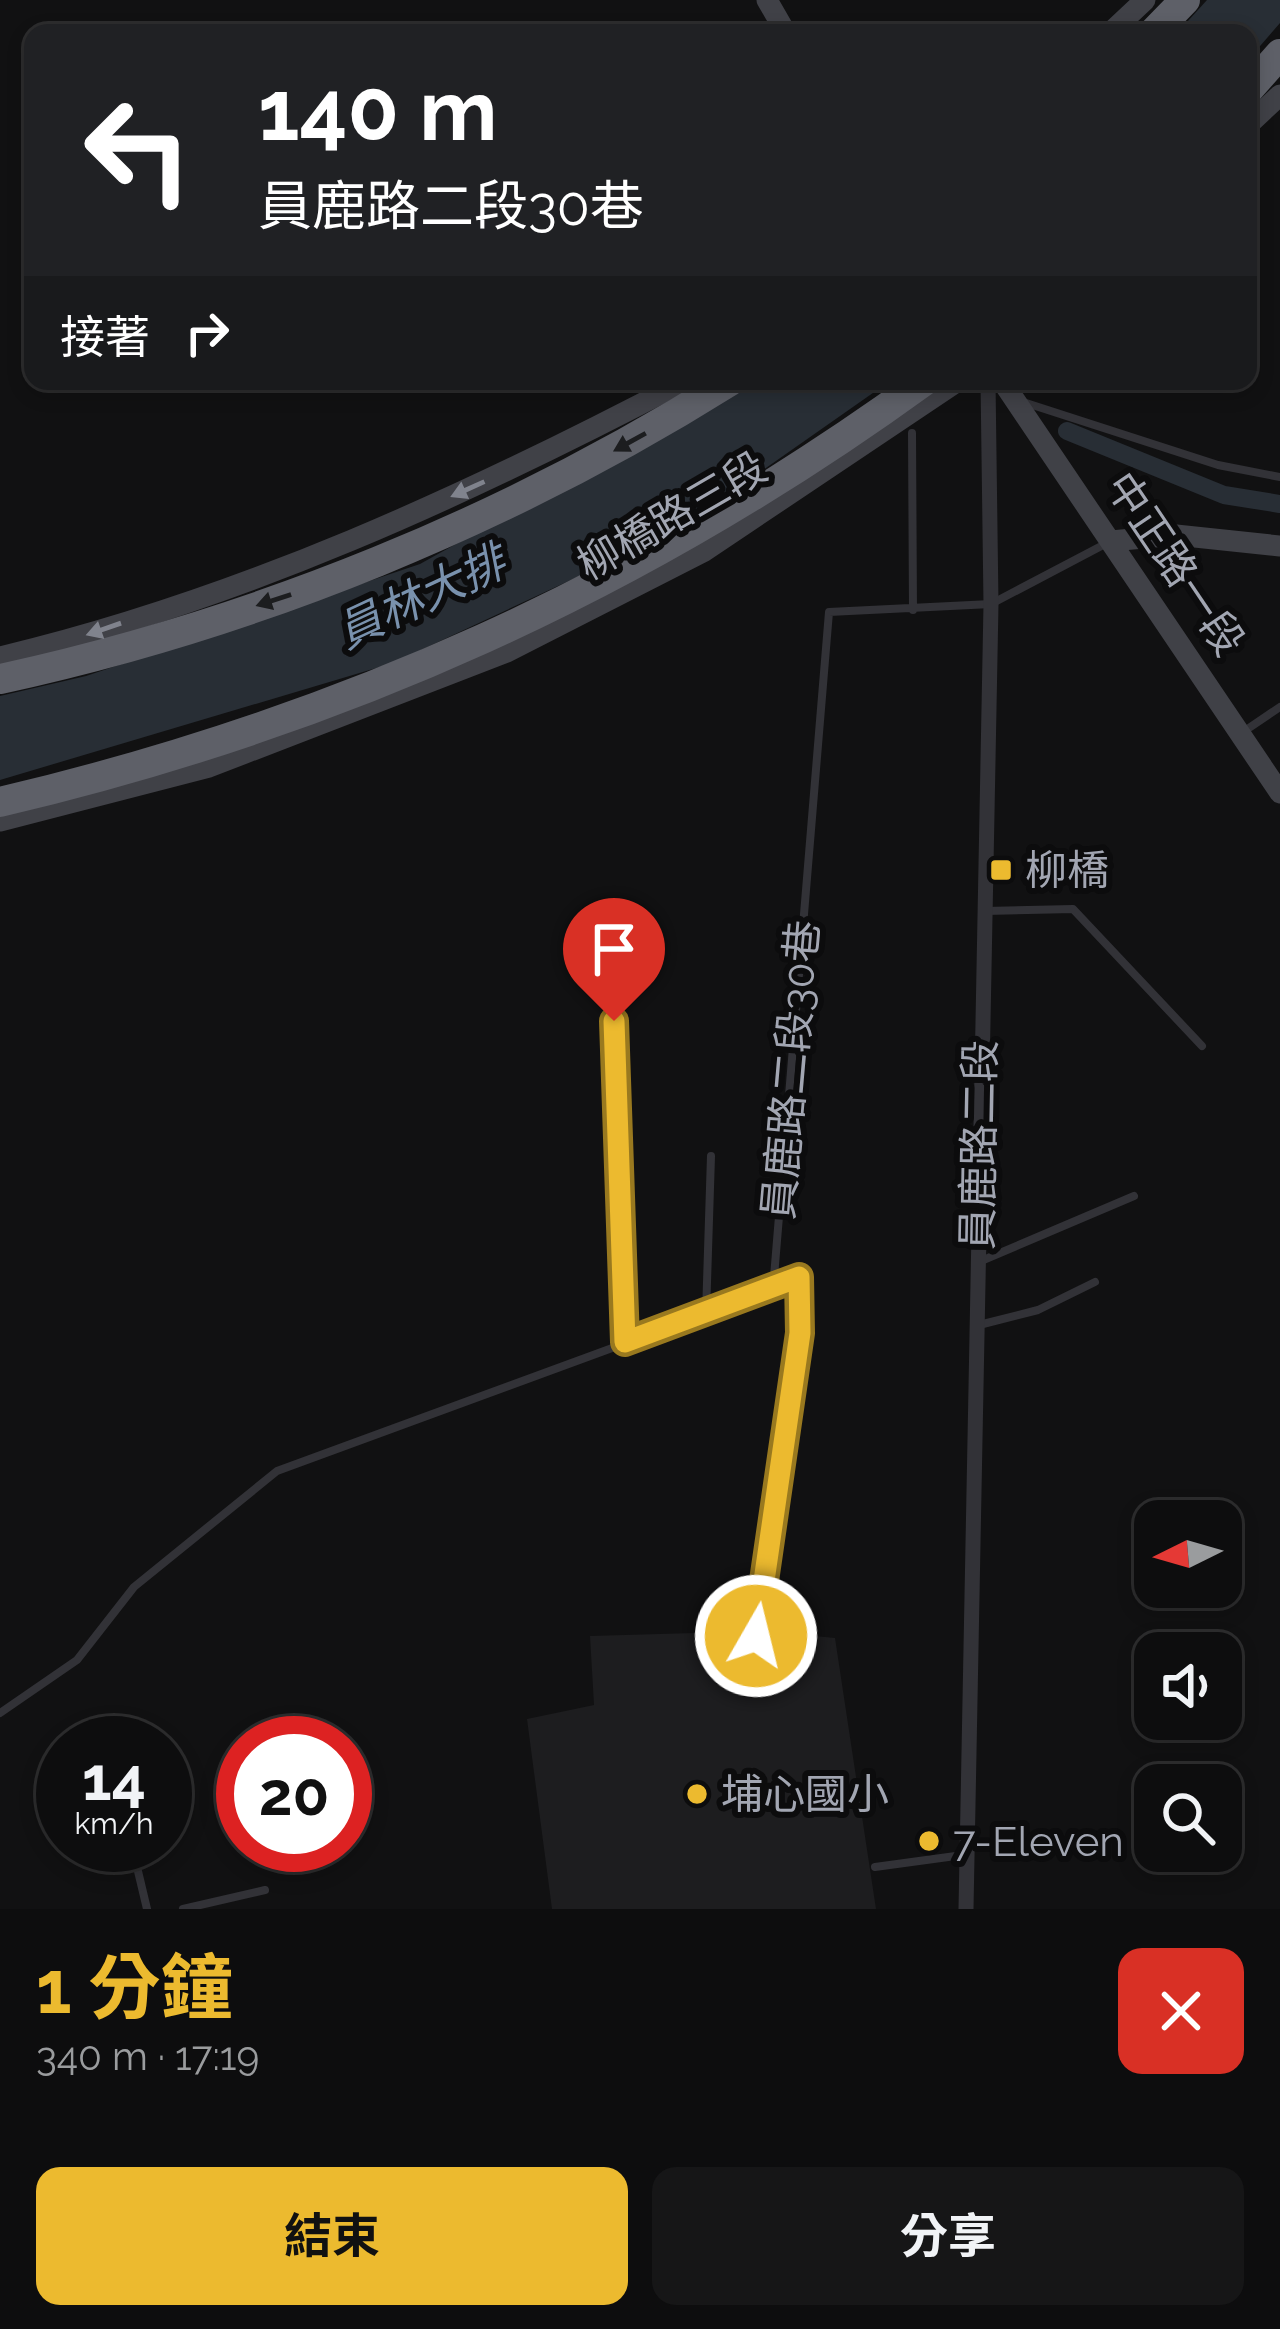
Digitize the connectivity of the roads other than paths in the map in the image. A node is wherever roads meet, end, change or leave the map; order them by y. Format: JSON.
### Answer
{"nodes":[{"id":1,"x":1145,"y":0,"type":"edge"},
{"id":2,"x":1185,"y":0,"type":"edge"},
{"id":3,"x":1120,"y":24,"type":"edge"},
{"id":4,"x":1162,"y":24,"type":"edge"},
{"id":5,"x":1280,"y":54,"type":"edge"},
{"id":6,"x":1257,"y":80,"type":"edge"},
{"id":7,"x":1280,"y":95,"type":"edge"},
{"id":8,"x":1257,"y":117,"type":"edge"},
{"id":9,"x":669,"y":390,"type":"edge"},
{"id":10,"x":715,"y":390,"type":"edge"},
{"id":11,"x":911,"y":390,"type":"edge"},
{"id":12,"x":945,"y":390,"type":"edge"},
{"id":13,"x":988,"y":390,"type":"edge"},
{"id":14,"x":1009,"y":390,"type":"edge"},
{"id":15,"x":1016,"y":400,"type":"junction"},
{"id":16,"x":912,"y":433,"type":"dead end"},
{"id":17,"x":1280,"y":477,"type":"edge"},
{"id":18,"x":1111,"y":541,"type":"junction"},
{"id":19,"x":1280,"y":546,"type":"edge"},
{"id":20,"x":991,"y":604,"type":"junction"},
{"id":21,"x":913,"y":610,"type":"junction"},
{"id":22,"x":0,"y":657,"type":"edge"},
{"id":23,"x":0,"y":679,"type":"edge"},
{"id":24,"x":1280,"y":707,"type":"edge"},
{"id":25,"x":1243,"y":732,"type":"junction"},
{"id":26,"x":1280,"y":794,"type":"edge"},
{"id":27,"x":0,"y":802,"type":"edge"},
{"id":28,"x":0,"y":821,"type":"edge"},
{"id":29,"x":983,"y":911,"type":"junction"},
{"id":30,"x":614,"y":1021,"type":"dead end"},
{"id":31,"x":1202,"y":1046,"type":"dead end"},
{"id":32,"x":711,"y":1156,"type":"dead end"},
{"id":33,"x":1134,"y":1196,"type":"dead end"},
{"id":34,"x":976,"y":1263,"type":"junction"},
{"id":35,"x":1095,"y":1282,"type":"dead end"},
{"id":36,"x":772,"y":1289,"type":"junction"},
{"id":37,"x":706,"y":1314,"type":"junction"},
{"id":38,"x":975,"y":1326,"type":"junction"},
{"id":39,"x":625,"y":1342,"type":"junction"},
{"id":40,"x":756,"y":1636,"type":"dead end"},
{"id":41,"x":0,"y":1713,"type":"edge"},
{"id":42,"x":963,"y":1855,"type":"junction"},
{"id":43,"x":874,"y":1867,"type":"dead end"},
{"id":44,"x":138,"y":1872,"type":"edge"},
{"id":45,"x":265,"y":1890,"type":"dead end"},
{"id":46,"x":147,"y":1909,"type":"edge"},
{"id":47,"x":183,"y":1909,"type":"edge"},
{"id":48,"x":966,"y":1909,"type":"edge"}],
"edges":[{"from":1,"to":3,"type":"main road"},
{"from":2,"to":4,"type":"highway"},
{"from":5,"to":6,"type":"highway"},
{"from":7,"to":8,"type":"main road"},
{"from":9,"to":22,"type":"main road","one_way":true},
{"from":10,"to":23,"type":"highway","one_way":true},
{"from":11,"to":27,"type":"highway"},
{"from":12,"to":28,"type":"main road","name":"柳橋路三段"},
{"from":13,"to":20,"type":"street","name":"員鹿路二段"},
{"from":14,"to":15,"type":"main road","name":"中正路一段"},
{"from":15,"to":17,"type":"lane"},
{"from":15,"to":18,"type":"main road","name":"中正路一段"},
{"from":16,"to":21,"type":"lane"},
{"from":18,"to":19,"type":"main road"},
{"from":18,"to":20,"type":"lane","name":"員鹿路二段30巷"},
{"from":18,"to":25,"type":"main road","name":"中正路一段"},
{"from":20,"to":21,"type":"lane","name":"員鹿路二段30巷"},
{"from":20,"to":29,"type":"street","name":"員鹿路二段"},
{"from":21,"to":36,"type":"lane","name":"員鹿路二段30巷"},
{"from":24,"to":25,"type":"lane"},
{"from":25,"to":26,"type":"main road","name":"中正路一段"},
{"from":29,"to":31,"type":"lane"},
{"from":29,"to":34,"type":"street","name":"員鹿路二段"},
{"from":30,"to":39,"type":"lane"},
{"from":32,"to":37,"type":"lane"},
{"from":33,"to":34,"type":"lane"},
{"from":34,"to":38,"type":"street","name":"員鹿路二段"},
{"from":35,"to":38,"type":"lane"},
{"from":36,"to":37,"type":"lane"},
{"from":36,"to":40,"type":"lane"},
{"from":37,"to":39,"type":"lane"},
{"from":38,"to":42,"type":"street","name":"員鹿路二段"},
{"from":39,"to":41,"type":"lane"},
{"from":42,"to":43,"type":"lane"},
{"from":42,"to":48,"type":"street","name":"員鹿路二段"},
{"from":44,"to":46,"type":"lane"},
{"from":45,"to":47,"type":"lane"}]}
